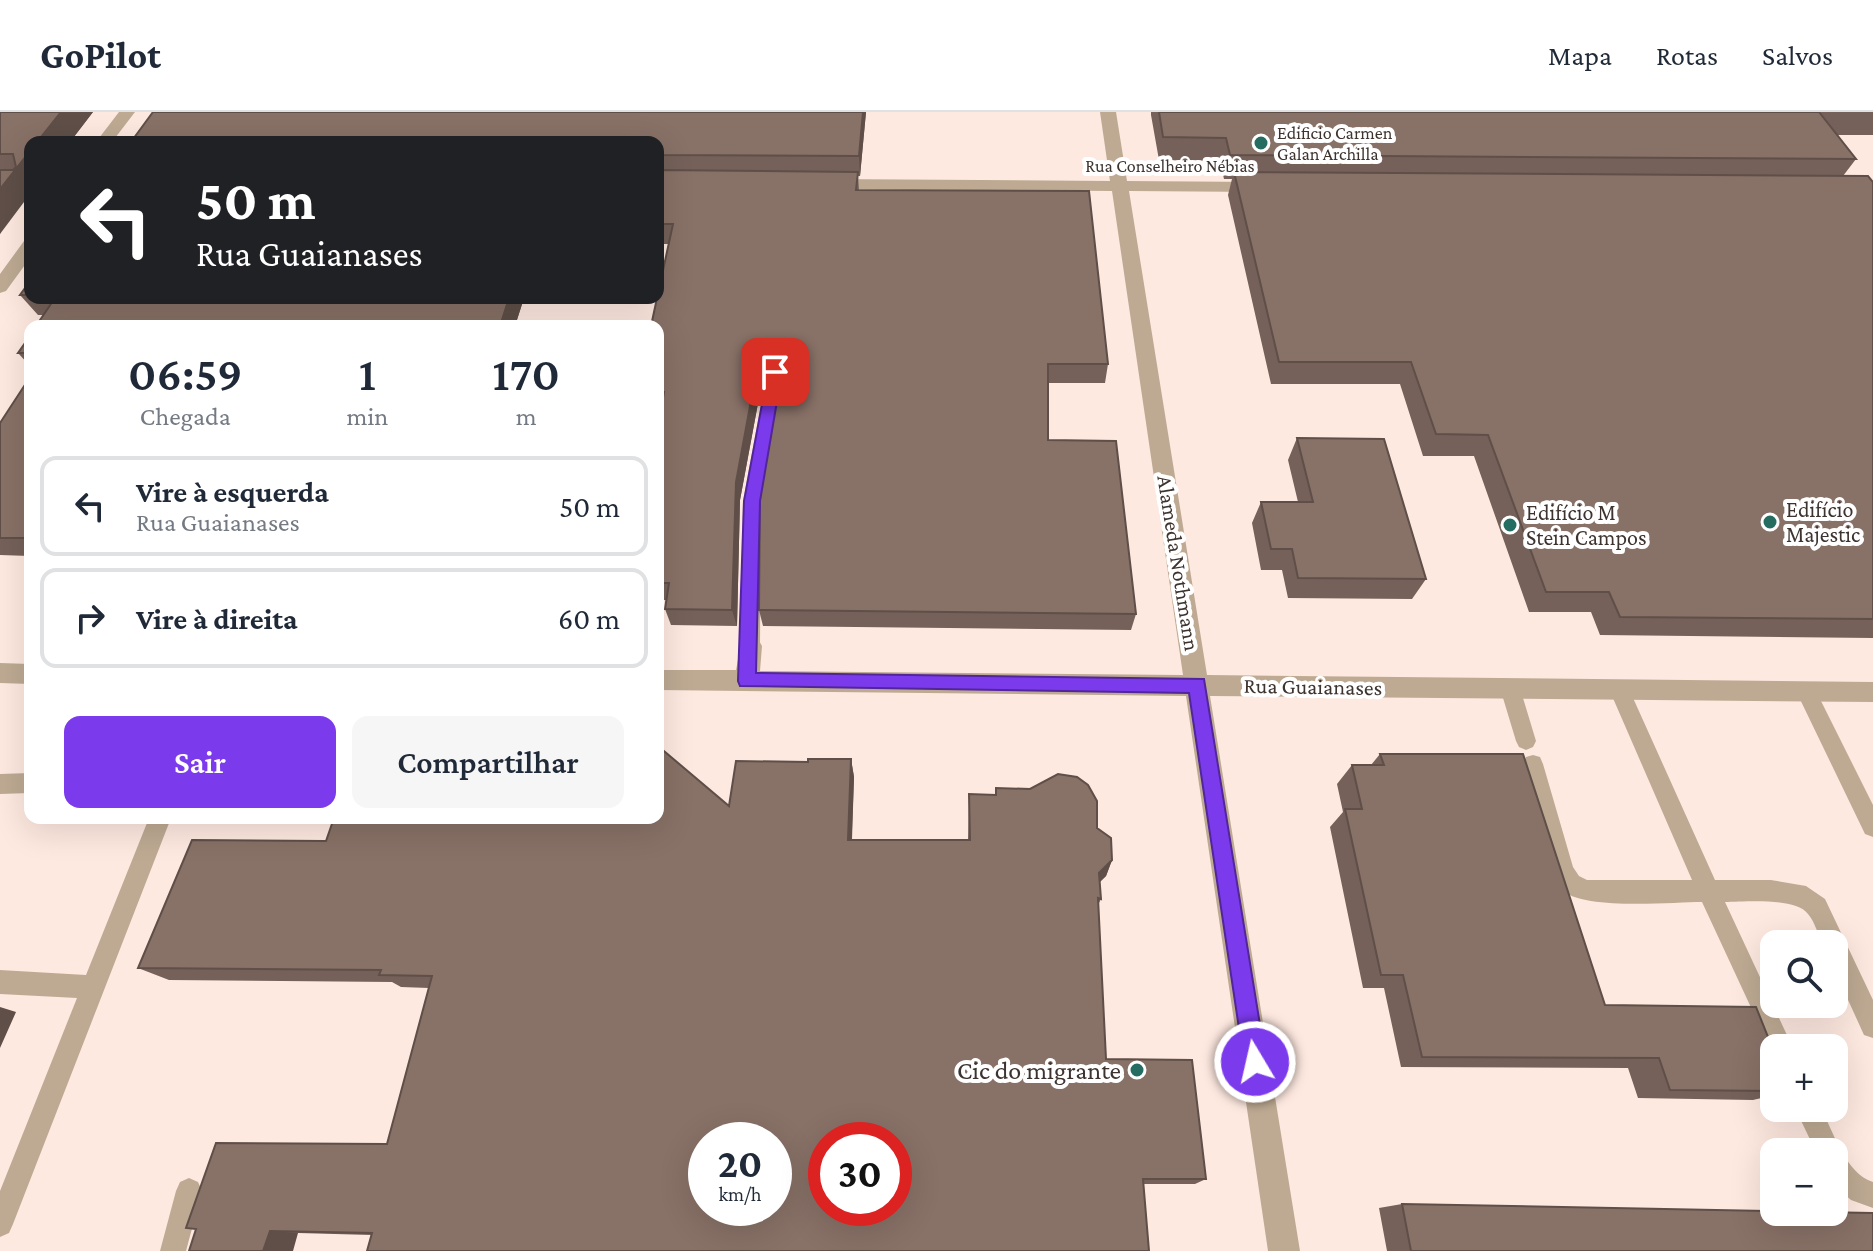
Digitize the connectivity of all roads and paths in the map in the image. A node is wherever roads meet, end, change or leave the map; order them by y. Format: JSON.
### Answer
{"nodes":[{"id":1,"x":127,"y":112,"type":"edge"},
{"id":2,"x":1108,"y":112,"type":"edge"},
{"id":3,"x":109,"y":136,"type":"edge"},
{"id":4,"x":814,"y":184,"type":"edge"},
{"id":5,"x":1120,"y":186,"type":"junction"},
{"id":6,"x":1276,"y":187,"type":"edge"},
{"id":7,"x":24,"y":253,"type":"edge"},
{"id":8,"x":0,"y":287,"type":"edge"},
{"id":9,"x":775,"y":372,"type":"edge"},
{"id":10,"x":750,"y":646,"type":"joint"},
{"id":11,"x":0,"y":673,"type":"edge"},
{"id":12,"x":24,"y":674,"type":"edge"},
{"id":13,"x":664,"y":680,"type":"edge"},
{"id":14,"x":747,"y":681,"type":"junction"},
{"id":15,"x":1197,"y":685,"type":"junction"},
{"id":16,"x":1510,"y":688,"type":"junction"},
{"id":17,"x":1619,"y":689,"type":"junction"},
{"id":18,"x":1806,"y":691,"type":"junction"},
{"id":19,"x":1873,"y":692,"type":"edge"},
{"id":20,"x":1526,"y":741,"type":"dead end"},
{"id":21,"x":1533,"y":764,"type":"dead end"},
{"id":22,"x":24,"y":783,"type":"edge"},
{"id":23,"x":0,"y":784,"type":"edge"},
{"id":24,"x":158,"y":824,"type":"edge"},
{"id":25,"x":1873,"y":827,"type":"edge"},
{"id":26,"x":1709,"y":891,"type":"junction"},
{"id":27,"x":0,"y":982,"type":"edge"},
{"id":28,"x":94,"y":987,"type":"junction"},
{"id":29,"x":1873,"y":1026,"type":"edge"},
{"id":30,"x":1775,"y":1034,"type":"edge"},
{"id":31,"x":1848,"y":1178,"type":"edge"},
{"id":32,"x":189,"y":1191,"type":"dead end"},
{"id":33,"x":1873,"y":1195,"type":"edge"},
{"id":34,"x":0,"y":1224,"type":"edge"},
{"id":35,"x":173,"y":1251,"type":"edge"},
{"id":36,"x":1284,"y":1251,"type":"edge"}],
"edges":[{"from":1,"to":3,"type":"street"},
{"from":2,"to":5,"type":"street","name":"Alameda Nothmann"},
{"from":4,"to":5,"type":"street","name":"Rua Conselheiro Nébias"},
{"from":5,"to":6,"type":"street","name":"Rua Conselheiro Nébias"},
{"from":5,"to":15,"type":"street","name":"Alameda Nothmann"},
{"from":7,"to":8,"type":"street"},
{"from":9,"to":10,"type":"lane"},
{"from":10,"to":14,"type":"street"},
{"from":11,"to":12,"type":"street"},
{"from":13,"to":14,"type":"street","name":"Rua Guaianases"},
{"from":14,"to":15,"type":"street","name":"Rua Guaianases"},
{"from":15,"to":16,"type":"street","name":"Rua Guaianases"},
{"from":15,"to":36,"type":"street","name":"Alameda Nothmann"},
{"from":16,"to":17,"type":"street","name":"Rua Guaianases"},
{"from":16,"to":20,"type":"lane"},
{"from":17,"to":18,"type":"street","name":"Rua Guaianases"},
{"from":17,"to":26,"type":"lane"},
{"from":18,"to":19,"type":"street","name":"Rua Guaianases"},
{"from":18,"to":25,"type":"lane"},
{"from":21,"to":26,"type":"lane"},
{"from":22,"to":23,"type":"lane"},
{"from":24,"to":28,"type":"lane"},
{"from":26,"to":29,"type":"lane"},
{"from":26,"to":30,"type":"lane"},
{"from":27,"to":28,"type":"lane"},
{"from":28,"to":34,"type":"lane"},
{"from":31,"to":33,"type":"lane"},
{"from":32,"to":35,"type":"lane"}]}
